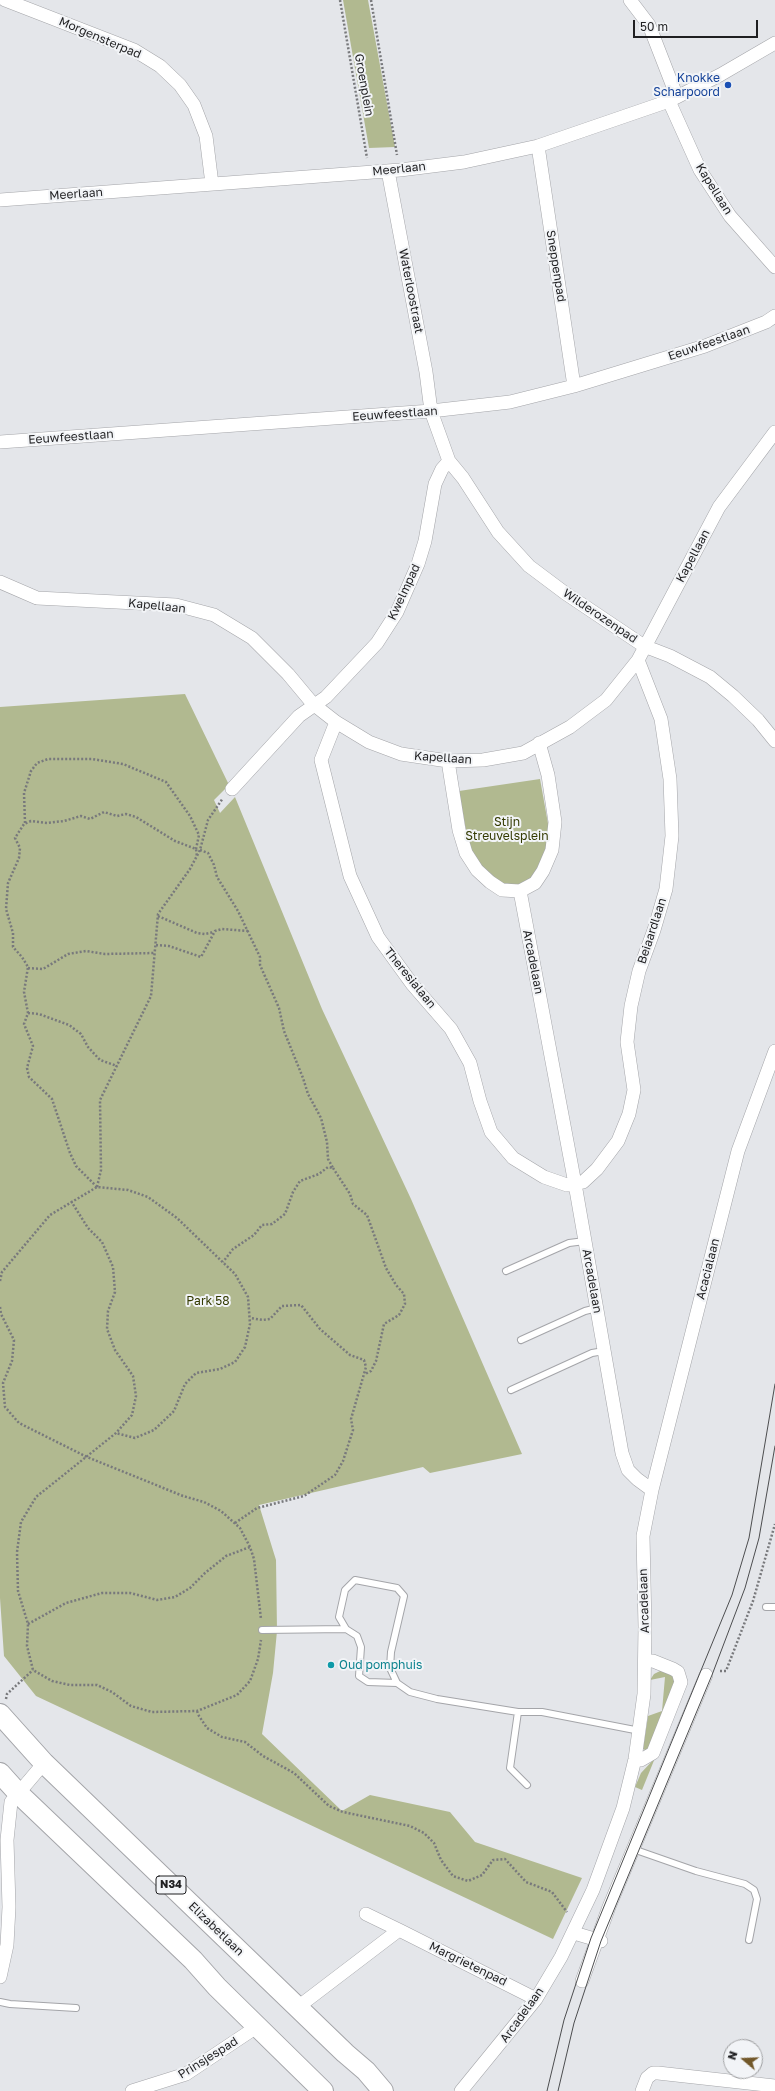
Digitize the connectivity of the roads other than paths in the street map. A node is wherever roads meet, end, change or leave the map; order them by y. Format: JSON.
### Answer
{"nodes":[{"id":1,"x":5,"y":0,"type":"edge"},
{"id":2,"x":630,"y":0,"type":"edge"},
{"id":3,"x":775,"y":43,"type":"edge"},
{"id":4,"x":673,"y":99,"type":"junction"},
{"id":5,"x":538,"y":146,"type":"junction"},
{"id":6,"x":394,"y":170,"type":"junction"},
{"id":7,"x":212,"y":184,"type":"junction"},
{"id":8,"x":0,"y":200,"type":"edge"},
{"id":9,"x":775,"y":267,"type":"edge"},
{"id":10,"x":775,"y":316,"type":"edge"},
{"id":11,"x":574,"y":386,"type":"junction"},
{"id":12,"x":431,"y":412,"type":"junction"},
{"id":13,"x":775,"y":432,"type":"edge"},
{"id":14,"x":0,"y":442,"type":"edge"},
{"id":15,"x":449,"y":461,"type":"junction"},
{"id":16,"x":0,"y":582,"type":"edge"},
{"id":17,"x":644,"y":646,"type":"junction"},
{"id":18,"x":638,"y":660,"type":"junction"},
{"id":19,"x":313,"y":704,"type":"junction"},
{"id":20,"x":336,"y":722,"type":"junction"},
{"id":21,"x":775,"y":741,"type":"edge"},
{"id":22,"x":539,"y":743,"type":"junction"},
{"id":23,"x":448,"y":760,"type":"junction"},
{"id":24,"x":232,"y":789,"type":"road end"},
{"id":25,"x":520,"y":891,"type":"junction"},
{"id":26,"x":775,"y":1051,"type":"edge"},
{"id":27,"x":575,"y":1184,"type":"junction"},
{"id":28,"x":584,"y":1241,"type":"junction"},
{"id":29,"x":506,"y":1271,"type":"dead end"},
{"id":30,"x":597,"y":1308,"type":"junction"},
{"id":31,"x":521,"y":1340,"type":"dead end"},
{"id":32,"x":604,"y":1351,"type":"junction"},
{"id":33,"x":511,"y":1390,"type":"dead end"},
{"id":34,"x":652,"y":1490,"type":"junction"},
{"id":35,"x":766,"y":1606,"type":"dead end"},
{"id":36,"x":775,"y":1607,"type":"edge"},
{"id":37,"x":346,"y":1629,"type":"junction"},
{"id":38,"x":262,"y":1630,"type":"road end"},
{"id":39,"x":645,"y":1661,"type":"junction"},
{"id":40,"x":706,"y":1675,"type":"road end"},
{"id":41,"x":397,"y":1683,"type":"junction"},
{"id":42,"x":3,"y":1709,"type":"edge"},
{"id":43,"x":518,"y":1712,"type":"junction"},
{"id":44,"x":640,"y":1731,"type":"junction"},
{"id":45,"x":635,"y":1759,"type":"junction"},
{"id":46,"x":44,"y":1763,"type":"junction"},
{"id":47,"x":0,"y":1773,"type":"edge"},
{"id":48,"x":527,"y":1785,"type":"dead end"},
{"id":49,"x":18,"y":1794,"type":"junction"},
{"id":50,"x":4,"y":1847,"type":"edge"},
{"id":51,"x":633,"y":1849,"type":"junction"},
{"id":52,"x":366,"y":1914,"type":"dead end"},
{"id":53,"x":399,"y":1930,"type":"junction"},
{"id":54,"x":574,"y":1932,"type":"junction"},
{"id":55,"x":599,"y":1940,"type":"junction"},
{"id":56,"x":749,"y":1940,"type":"dead end"},
{"id":57,"x":1,"y":1971,"type":"edge"},
{"id":58,"x":582,"y":1981,"type":"dead end"},
{"id":59,"x":536,"y":1999,"type":"junction"},
{"id":60,"x":0,"y":2002,"type":"edge"},
{"id":61,"x":298,"y":2007,"type":"junction"},
{"id":62,"x":76,"y":2008,"type":"dead end"},
{"id":63,"x":258,"y":2026,"type":"junction"},
{"id":64,"x":775,"y":2086,"type":"edge"},
{"id":65,"x":132,"y":2091,"type":"edge"},
{"id":66,"x":323,"y":2091,"type":"edge"},
{"id":67,"x":383,"y":2091,"type":"edge"},
{"id":68,"x":461,"y":2091,"type":"edge"},
{"id":69,"x":642,"y":2091,"type":"edge"}],
"edges":[{"from":1,"to":7,"type":"street","name":"Morgensterpad"},
{"from":2,"to":4,"type":"street","name":"Kapellaan"},
{"from":3,"to":4,"type":"street","name":"Meerlaan"},
{"from":4,"to":5,"type":"street","name":"Meerlaan"},
{"from":4,"to":9,"type":"street","name":"Kapellaan"},
{"from":5,"to":6,"type":"street","name":"Meerlaan"},
{"from":5,"to":11,"type":"street","name":"Sneppenpad"},
{"from":6,"to":7,"type":"street","name":"Meerlaan"},
{"from":6,"to":12,"type":"street","name":"Waterloostraat"},
{"from":7,"to":8,"type":"street","name":"Meerlaan"},
{"from":10,"to":11,"type":"street","name":"Eeuwfeestlaan"},
{"from":11,"to":12,"type":"street","name":"Eeuwfeestlaan"},
{"from":12,"to":14,"type":"street","name":"Eeuwfeestlaan"},
{"from":12,"to":15,"type":"street"},
{"from":13,"to":17,"type":"street","name":"Kapellaan"},
{"from":15,"to":17,"type":"street","name":"Wilderozenpad"},
{"from":15,"to":19,"type":"street","name":"Kwelmpad"},
{"from":16,"to":19,"type":"street","name":"Kapellaan"},
{"from":17,"to":18,"type":"street","name":"Kapellaan"},
{"from":17,"to":21,"type":"street","name":"Wilderozenpad"},
{"from":18,"to":22,"type":"street","name":"Kapellaan"},
{"from":18,"to":27,"type":"street","name":"Beiaardlaan"},
{"from":19,"to":20,"type":"street","name":"Kapellaan"},
{"from":19,"to":24,"type":"street","name":"Kwelmpad"},
{"from":20,"to":23,"type":"street","name":"Kapellaan"},
{"from":20,"to":27,"type":"street","name":"Theresialaan"},
{"from":22,"to":23,"type":"street","name":"Kapellaan"},
{"from":22,"to":25,"type":"street"},
{"from":23,"to":25,"type":"street"},
{"from":25,"to":27,"type":"street","name":"Arcadelaan"},
{"from":26,"to":34,"type":"street","name":"Acacialaan"},
{"from":27,"to":28,"type":"street","name":"Arcadelaan"},
{"from":28,"to":29,"type":"lane"},
{"from":28,"to":30,"type":"street","name":"Arcadelaan"},
{"from":30,"to":31,"type":"lane"},
{"from":30,"to":32,"type":"street","name":"Arcadelaan"},
{"from":32,"to":33,"type":"lane"},
{"from":32,"to":34,"type":"street","name":"Arcadelaan"},
{"from":34,"to":39,"type":"street","name":"Arcadelaan"},
{"from":35,"to":36,"type":"lane"},
{"from":37,"to":38,"type":"lane"},
{"from":37,"to":41,"type":"lane"},
{"from":37,"to":41,"type":"lane"},
{"from":39,"to":44,"type":"street","name":"Arcadelaan"},
{"from":39,"to":45,"type":"street"},
{"from":40,"to":51,"type":"street"},
{"from":41,"to":43,"type":"lane"},
{"from":42,"to":46,"type":"main road","name":"Elizabetlaan","number":"N34"},
{"from":43,"to":44,"type":"lane"},
{"from":43,"to":48,"type":"lane"},
{"from":44,"to":45,"type":"street","name":"Arcadelaan"},
{"from":45,"to":54,"type":"street","name":"Arcadelaan"},
{"from":46,"to":49,"type":"street"},
{"from":46,"to":61,"type":"main road","name":"Elizabetlaan","number":"N34"},
{"from":47,"to":49,"type":"main road"},
{"from":49,"to":50,"type":"street"},
{"from":49,"to":63,"type":"main road"},
{"from":50,"to":57,"type":"street"},
{"from":51,"to":55,"type":"street"},
{"from":51,"to":56,"type":"lane"},
{"from":52,"to":53,"type":"street","name":"Margrietenpad"},
{"from":53,"to":59,"type":"street","name":"Margrietenpad"},
{"from":53,"to":61,"type":"street"},
{"from":54,"to":55,"type":"street"},
{"from":54,"to":59,"type":"street","name":"Arcadelaan"},
{"from":55,"to":58,"type":"street"},
{"from":59,"to":68,"type":"street","name":"Arcadelaan"},
{"from":60,"to":62,"type":"lane"},
{"from":61,"to":67,"type":"main road","name":"Elizabetlaan","number":"N34"},
{"from":63,"to":65,"type":"street","name":"Prinsjespad"},
{"from":63,"to":66,"type":"main road"},
{"from":64,"to":69,"type":"street"}]}
